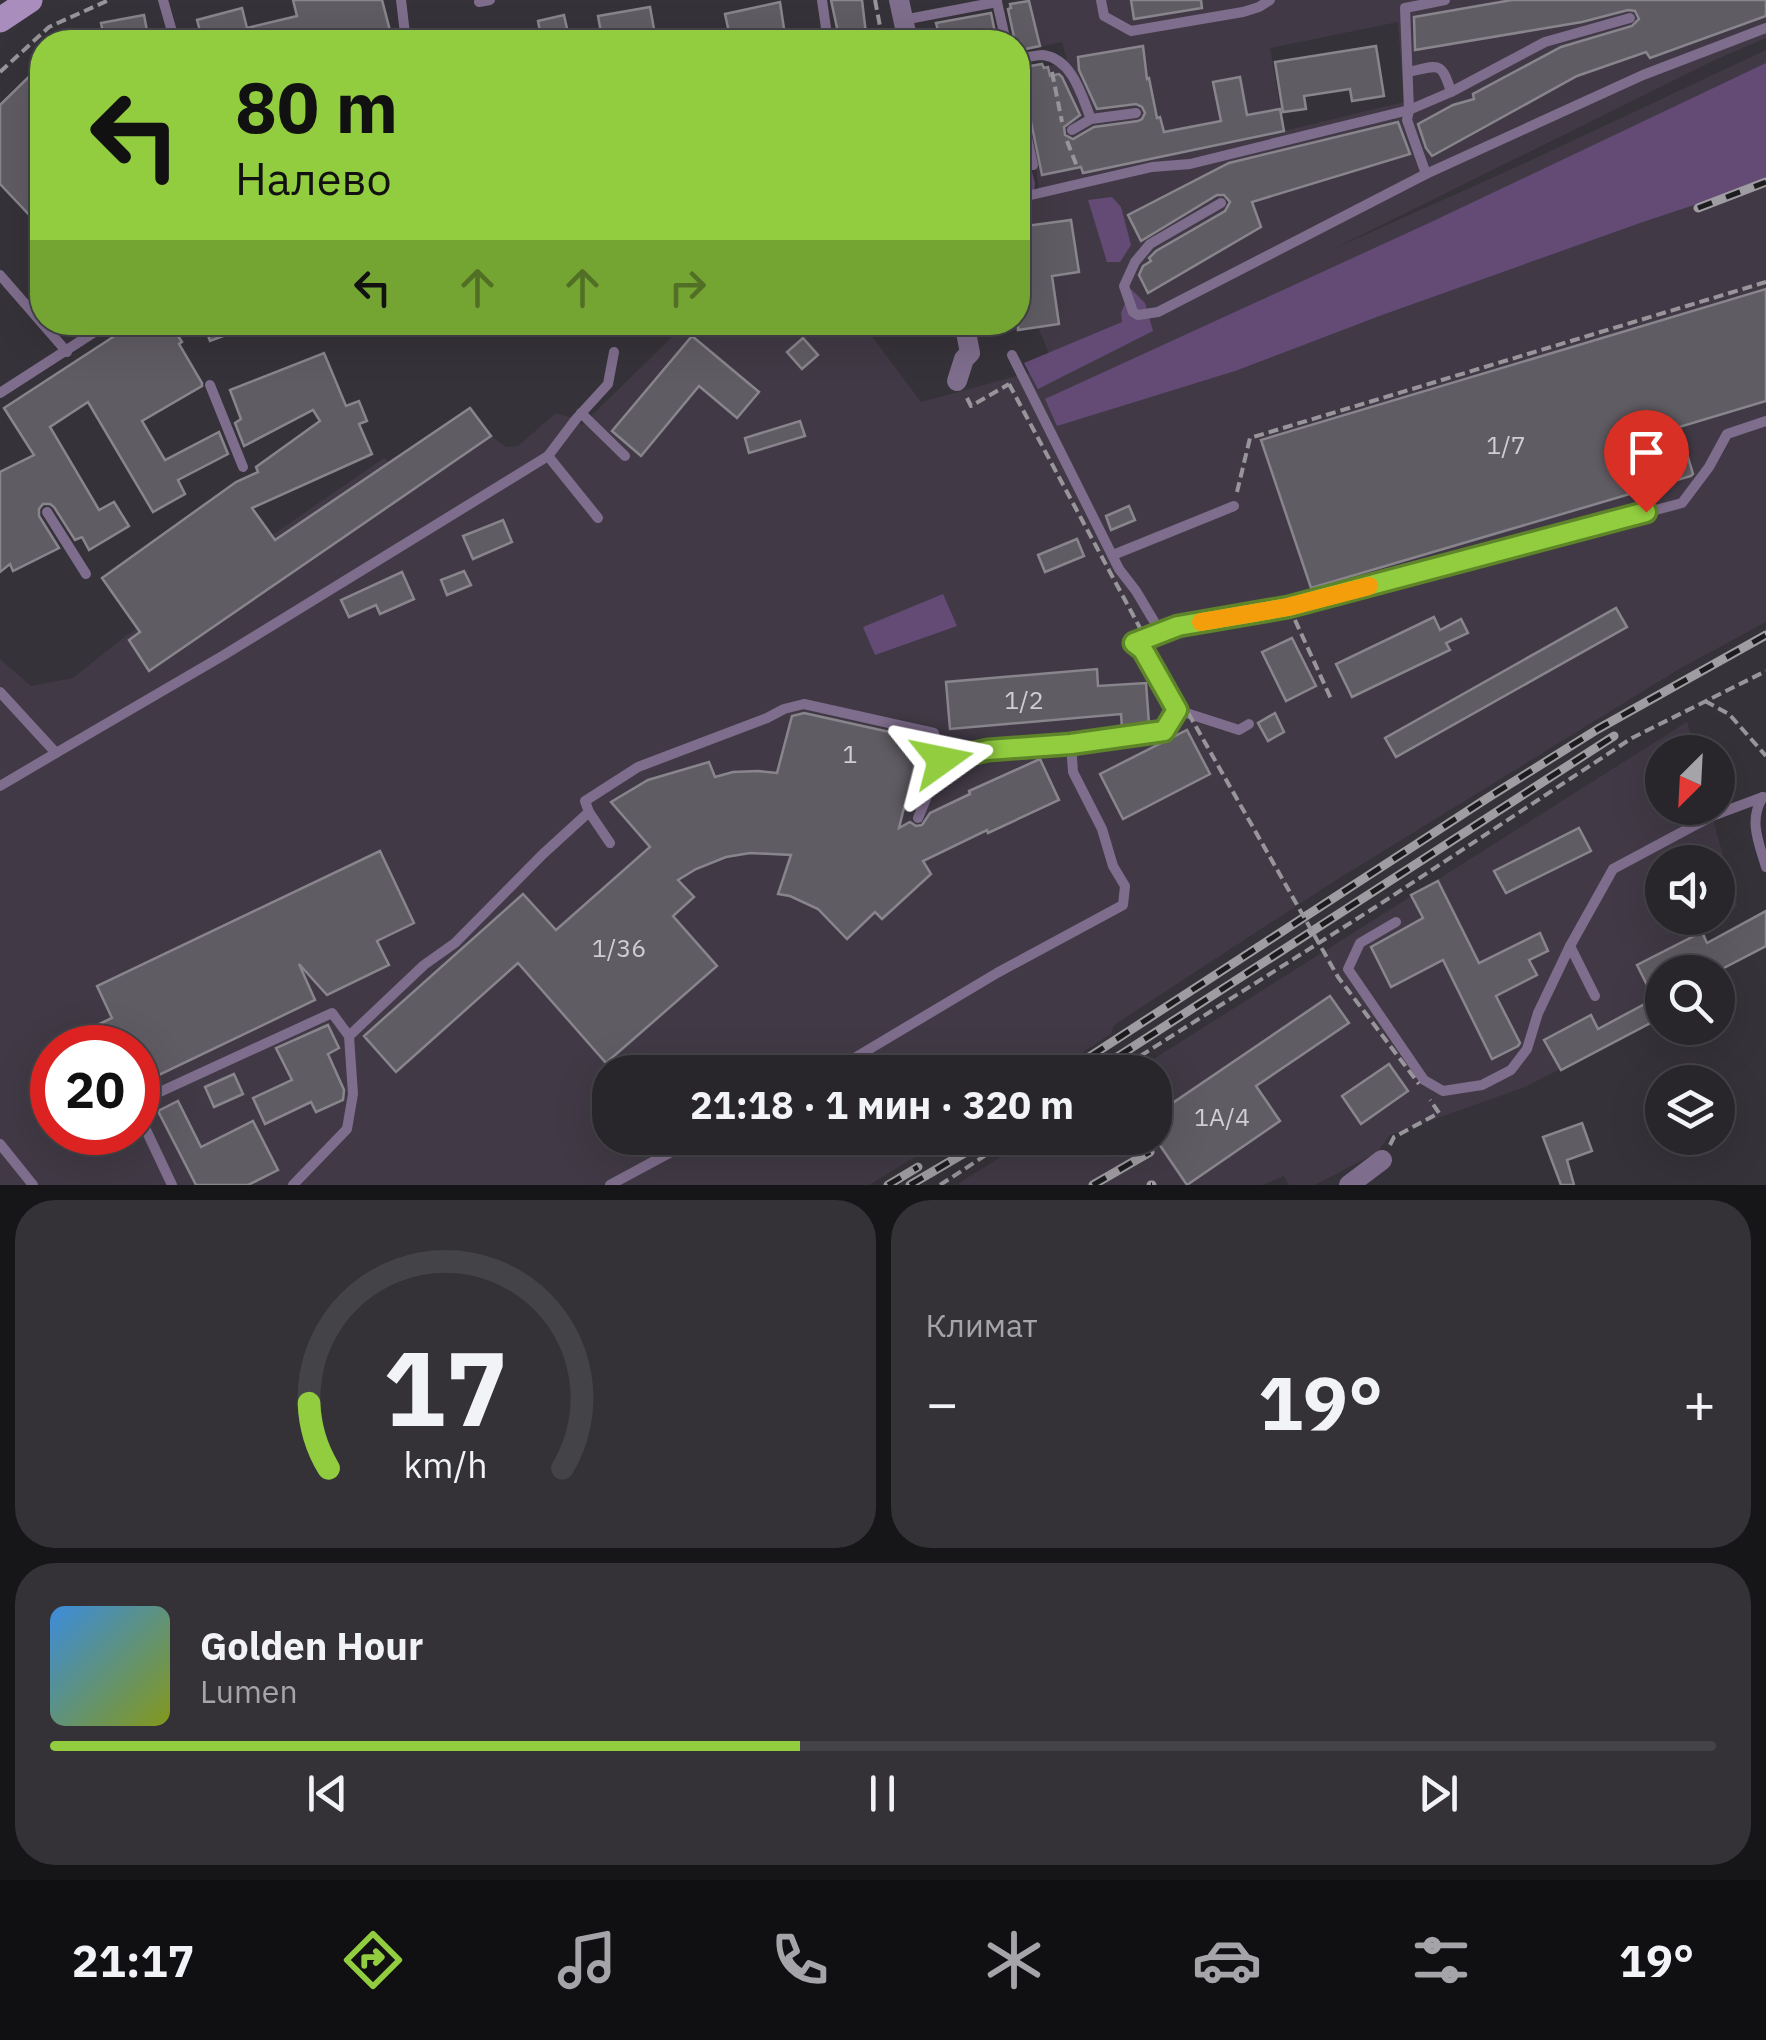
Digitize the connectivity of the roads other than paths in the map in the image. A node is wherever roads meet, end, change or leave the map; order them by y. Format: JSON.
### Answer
{"nodes":[{"id":1,"x":30,"y":0,"type":"edge"},
{"id":2,"x":163,"y":0,"type":"edge"},
{"id":3,"x":401,"y":0,"type":"edge"},
{"id":4,"x":822,"y":0,"type":"edge"},
{"id":5,"x":1101,"y":0,"type":"edge"},
{"id":6,"x":1270,"y":0,"type":"edge"},
{"id":7,"x":1445,"y":0,"type":"edge"},
{"id":8,"x":997,"y":1,"type":"edge"},
{"id":9,"x":901,"y":10,"type":"edge"},
{"id":10,"x":1630,"y":18,"type":"dead end"},
{"id":11,"x":0,"y":20,"type":"edge"},
{"id":12,"x":1766,"y":28,"type":"edge"},
{"id":13,"x":172,"y":30,"type":"edge"},
{"id":14,"x":405,"y":30,"type":"edge"},
{"id":15,"x":826,"y":30,"type":"edge"},
{"id":16,"x":1003,"y":30,"type":"edge"},
{"id":17,"x":1030,"y":57,"type":"edge"},
{"id":18,"x":1408,"y":72,"type":"junction"},
{"id":19,"x":1451,"y":92,"type":"junction"},
{"id":20,"x":1409,"y":110,"type":"junction"},
{"id":21,"x":1136,"y":113,"type":"dead end"},
{"id":22,"x":1092,"y":119,"type":"junction"},
{"id":23,"x":1072,"y":130,"type":"dead end"},
{"id":24,"x":1030,"y":148,"type":"edge"},
{"id":25,"x":1034,"y":165,"type":"dead end"},
{"id":26,"x":1426,"y":174,"type":"junction"},
{"id":27,"x":1030,"y":195,"type":"edge"},
{"id":28,"x":1220,"y":203,"type":"dead end"},
{"id":29,"x":0,"y":275,"type":"edge"},
{"id":30,"x":30,"y":309,"type":"edge"},
{"id":31,"x":52,"y":335,"type":"edge"},
{"id":32,"x":91,"y":335,"type":"edge"},
{"id":33,"x":967,"y":335,"type":"edge"},
{"id":34,"x":67,"y":352,"type":"junction"},
{"id":35,"x":614,"y":352,"type":"dead end"},
{"id":36,"x":1012,"y":355,"type":"dead end"},
{"id":37,"x":957,"y":381,"type":"road end"},
{"id":38,"x":210,"y":385,"type":"dead end"},
{"id":39,"x":0,"y":393,"type":"edge"},
{"id":40,"x":581,"y":413,"type":"junction"},
{"id":41,"x":1766,"y":421,"type":"edge"},
{"id":42,"x":548,"y":456,"type":"junction"},
{"id":43,"x":625,"y":456,"type":"dead end"},
{"id":44,"x":243,"y":468,"type":"dead end"},
{"id":45,"x":1234,"y":506,"type":"road end"},
{"id":46,"x":47,"y":512,"type":"dead end"},
{"id":47,"x":598,"y":518,"type":"dead end"},
{"id":48,"x":1113,"y":556,"type":"junction"},
{"id":49,"x":86,"y":574,"type":"dead end"},
{"id":50,"x":1161,"y":634,"type":"junction"},
{"id":51,"x":0,"y":692,"type":"edge"},
{"id":52,"x":1177,"y":710,"type":"junction"},
{"id":53,"x":1249,"y":724,"type":"dead end"},
{"id":54,"x":1071,"y":744,"type":"junction"},
{"id":55,"x":56,"y":753,"type":"junction"},
{"id":56,"x":942,"y":760,"type":"junction"},
{"id":57,"x":0,"y":786,"type":"edge"},
{"id":58,"x":1764,"y":797,"type":"edge"},
{"id":59,"x":590,"y":812,"type":"junction"},
{"id":60,"x":918,"y":818,"type":"dead end"},
{"id":61,"x":610,"y":843,"type":"dead end"},
{"id":62,"x":1766,"y":867,"type":"edge"},
{"id":63,"x":1396,"y":922,"type":"dead end"},
{"id":64,"x":1570,"y":946,"type":"junction"},
{"id":65,"x":1594,"y":996,"type":"dead end"},
{"id":66,"x":349,"y":1036,"type":"junction"},
{"id":67,"x":859,"y":1055,"type":"edge"},
{"id":68,"x":160,"y":1092,"type":"edge"},
{"id":69,"x":0,"y":1144,"type":"edge"},
{"id":70,"x":158,"y":1155,"type":"edge"},
{"id":71,"x":666,"y":1155,"type":"edge"},
{"id":72,"x":1382,"y":1160,"type":"dead end"},
{"id":73,"x":33,"y":1185,"type":"edge"},
{"id":74,"x":172,"y":1185,"type":"edge"},
{"id":75,"x":293,"y":1185,"type":"edge"},
{"id":76,"x":610,"y":1185,"type":"edge"},
{"id":77,"x":1349,"y":1185,"type":"edge"}],
"edges":[{"from":1,"to":11,"type":"main road"},
{"from":2,"to":13,"type":"lane"},
{"from":3,"to":14,"type":"lane"},
{"from":4,"to":15,"type":"lane"},
{"from":5,"to":6,"type":"lane"},
{"from":7,"to":18,"type":"lane"},
{"from":8,"to":9,"type":"lane"},
{"from":8,"to":16,"type":"lane"},
{"from":10,"to":19,"type":"lane"},
{"from":12,"to":26,"type":"lane"},
{"from":17,"to":22,"type":"lane"},
{"from":18,"to":19,"type":"lane"},
{"from":18,"to":20,"type":"lane"},
{"from":19,"to":20,"type":"lane"},
{"from":20,"to":26,"type":"lane"},
{"from":20,"to":27,"type":"lane"},
{"from":21,"to":22,"type":"lane"},
{"from":22,"to":23,"type":"lane"},
{"from":24,"to":25,"type":"lane"},
{"from":26,"to":28,"type":"lane"},
{"from":29,"to":30,"type":"lane"},
{"from":31,"to":34,"type":"lane"},
{"from":32,"to":34,"type":"lane"},
{"from":33,"to":37,"type":"street"},
{"from":34,"to":39,"type":"lane"},
{"from":35,"to":40,"type":"lane"},
{"from":36,"to":48,"type":"lane"},
{"from":38,"to":44,"type":"lane"},
{"from":40,"to":42,"type":"lane"},
{"from":40,"to":43,"type":"lane"},
{"from":41,"to":50,"type":"lane"},
{"from":42,"to":47,"type":"lane"},
{"from":42,"to":55,"type":"lane"},
{"from":45,"to":48,"type":"lane"},
{"from":46,"to":49,"type":"lane"},
{"from":48,"to":50,"type":"lane"},
{"from":50,"to":52,"type":"lane"},
{"from":51,"to":55,"type":"lane"},
{"from":52,"to":53,"type":"lane"},
{"from":52,"to":54,"type":"lane"},
{"from":54,"to":56,"type":"lane"},
{"from":54,"to":67,"type":"lane"},
{"from":55,"to":57,"type":"lane"},
{"from":56,"to":59,"type":"lane"},
{"from":56,"to":60,"type":"lane"},
{"from":58,"to":62,"type":"lane"},
{"from":58,"to":64,"type":"lane"},
{"from":59,"to":61,"type":"lane"},
{"from":59,"to":66,"type":"lane"},
{"from":63,"to":64,"type":"lane"},
{"from":64,"to":65,"type":"lane"},
{"from":66,"to":68,"type":"lane"},
{"from":66,"to":75,"type":"lane"},
{"from":69,"to":73,"type":"lane"},
{"from":70,"to":74,"type":"lane"},
{"from":71,"to":76,"type":"lane"},
{"from":72,"to":77,"type":"street"}]}
